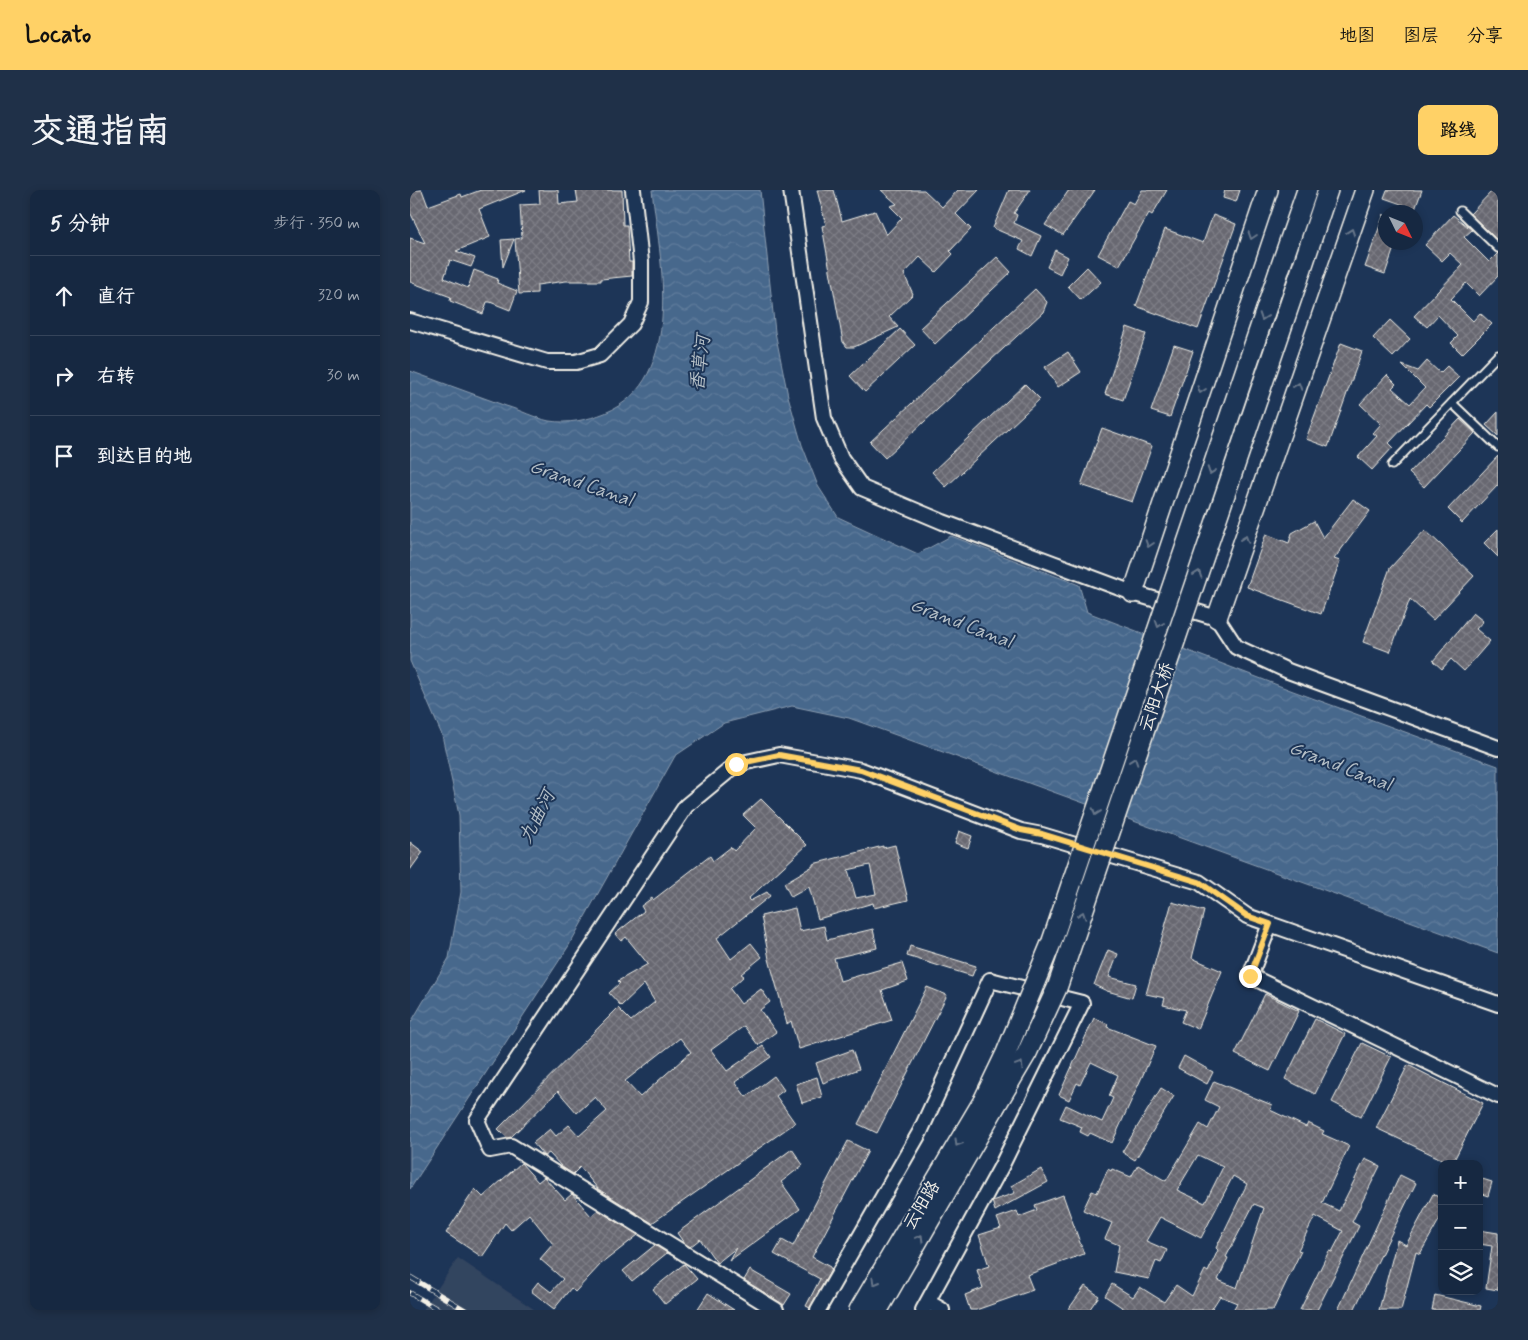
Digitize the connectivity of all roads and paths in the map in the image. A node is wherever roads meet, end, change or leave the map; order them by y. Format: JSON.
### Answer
{"nodes":[{"id":1,"x":633,"y":190,"type":"edge"},
{"id":2,"x":791,"y":190,"type":"edge"},
{"id":3,"x":1268,"y":190,"type":"edge"},
{"id":4,"x":1307,"y":190,"type":"edge"},
{"id":5,"x":1328,"y":190,"type":"edge"},
{"id":6,"x":1365,"y":190,"type":"edge"},
{"id":7,"x":1460,"y":211,"type":"dead end"},
{"id":8,"x":1498,"y":248,"type":"edge"},
{"id":9,"x":410,"y":320,"type":"edge"},
{"id":10,"x":1498,"y":355,"type":"edge"},
{"id":11,"x":1452,"y":403,"type":"junction"},
{"id":12,"x":1498,"y":447,"type":"edge"},
{"id":13,"x":1392,"y":465,"type":"dead end"},
{"id":14,"x":1133,"y":593,"type":"junction"},
{"id":15,"x":1217,"y":618,"type":"junction"},
{"id":16,"x":1498,"y":748,"type":"edge"},
{"id":17,"x":1270,"y":924,"type":"junction"},
{"id":18,"x":1498,"y":1004,"type":"edge"},
{"id":19,"x":1498,"y":1096,"type":"edge"},
{"id":20,"x":989,"y":1104,"type":"junction"},
{"id":21,"x":925,"y":1306,"type":"edge"},
{"id":22,"x":776,"y":1310,"type":"edge"},
{"id":23,"x":818,"y":1310,"type":"edge"},
{"id":24,"x":859,"y":1310,"type":"edge"},
{"id":25,"x":878,"y":1310,"type":"edge"},
{"id":26,"x":942,"y":1310,"type":"edge"}],
"edges":[{"from":1,"to":9,"type":"street"},
{"from":2,"to":14,"type":"street"},
{"from":3,"to":14,"type":"street","one_way":true},
{"from":4,"to":20,"type":"street","name":"云阳大桥","one_way":true,"bridge":true},
{"from":20,"to":5,"type":"street","name":"云阳大桥","one_way":true,"bridge":true},
{"from":15,"to":6,"type":"street","one_way":true},
{"from":7,"to":8,"type":"lane"},
{"from":10,"to":11,"type":"lane"},
{"from":11,"to":12,"type":"lane"},
{"from":11,"to":13,"type":"lane"},
{"from":14,"to":15,"type":"street"},
{"from":15,"to":16,"type":"street"},
{"from":17,"to":18,"type":"street"},
{"from":17,"to":19,"type":"street"},
{"from":17,"to":22,"type":"street"},
{"from":20,"to":24,"type":"street","name":"云阳路","one_way":true},
{"from":25,"to":20,"type":"street","name":"云阳路","one_way":true},
{"from":21,"to":23,"type":"street"},
{"from":21,"to":26,"type":"street"}]}
